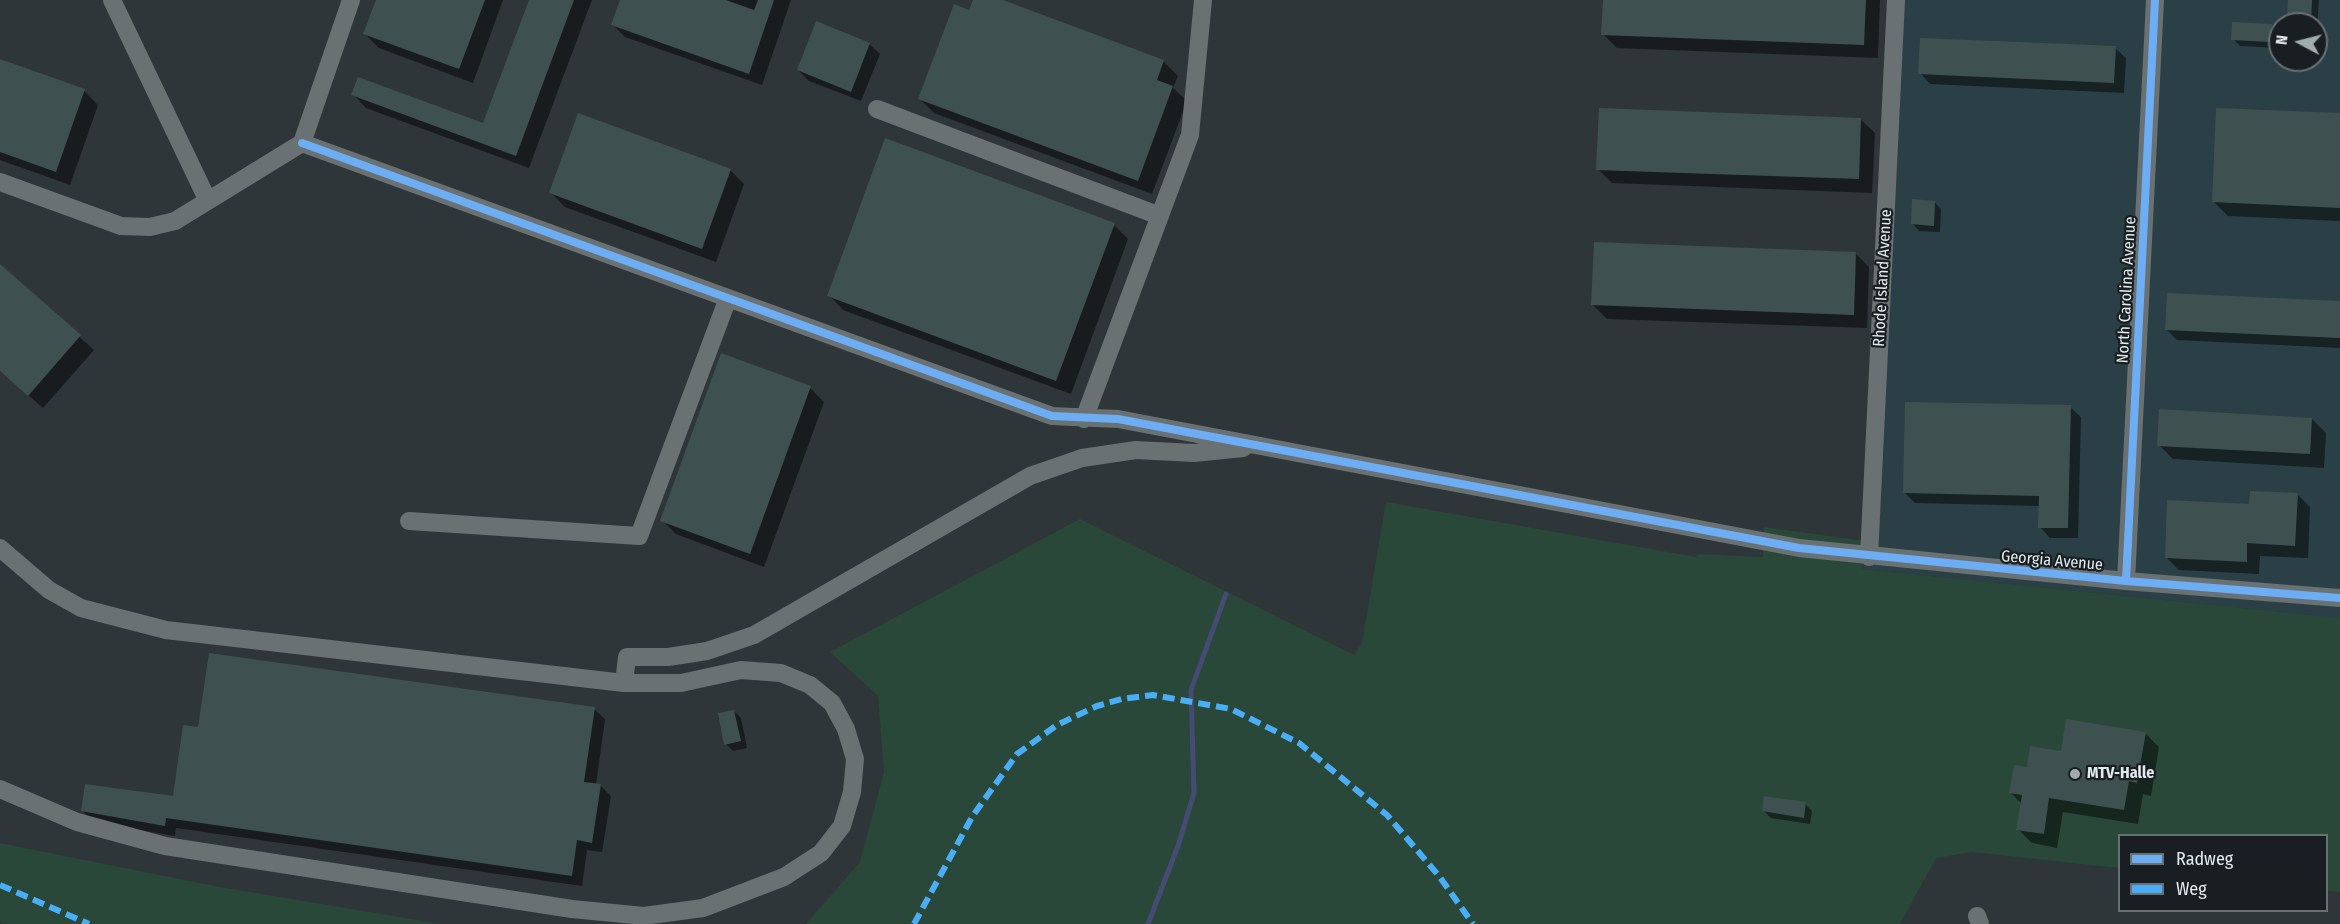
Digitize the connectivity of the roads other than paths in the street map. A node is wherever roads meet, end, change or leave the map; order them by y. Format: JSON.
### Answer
{"nodes":[{"id":1,"x":112,"y":0,"type":"edge"},
{"id":2,"x":351,"y":0,"type":"edge"},
{"id":3,"x":1203,"y":0,"type":"edge"},
{"id":4,"x":1896,"y":0,"type":"edge"},
{"id":5,"x":2155,"y":0,"type":"edge"},
{"id":6,"x":878,"y":109,"type":"dead end"},
{"id":7,"x":302,"y":143,"type":"junction"},
{"id":8,"x":0,"y":182,"type":"edge"},
{"id":9,"x":208,"y":201,"type":"junction"},
{"id":10,"x":1160,"y":216,"type":"junction"},
{"id":11,"x":728,"y":298,"type":"junction"},
{"id":12,"x":1084,"y":419,"type":"junction"},
{"id":13,"x":1260,"y":446,"type":"junction"},
{"id":14,"x":409,"y":521,"type":"dead end"},
{"id":15,"x":0,"y":548,"type":"edge"},
{"id":16,"x":1869,"y":557,"type":"junction"},
{"id":17,"x":2126,"y":581,"type":"junction"},
{"id":18,"x":2340,"y":598,"type":"edge"},
{"id":19,"x":624,"y":683,"type":"junction"},
{"id":20,"x":0,"y":789,"type":"edge"}],
"edges":[{"from":1,"to":9,"type":"street"},
{"from":2,"to":7,"type":"street"},
{"from":3,"to":10,"type":"street"},
{"from":4,"to":16,"type":"street","name":"Rhode Island Avenue"},
{"from":5,"to":17,"type":"street","name":"North Carolina Avenue"},
{"from":6,"to":10,"type":"street"},
{"from":7,"to":9,"type":"street"},
{"from":7,"to":11,"type":"street","name":"Georgia Avenue"},
{"from":8,"to":9,"type":"street"},
{"from":10,"to":12,"type":"street"},
{"from":11,"to":12,"type":"street","name":"Georgia Avenue"},
{"from":11,"to":14,"type":"street"},
{"from":12,"to":13,"type":"street","name":"Georgia Avenue"},
{"from":13,"to":16,"type":"street","name":"Georgia Avenue"},
{"from":13,"to":19,"type":"street"},
{"from":15,"to":19,"type":"street"},
{"from":16,"to":17,"type":"street","name":"Georgia Avenue"},
{"from":17,"to":18,"type":"street","name":"Georgia Avenue"},
{"from":19,"to":20,"type":"street"}]}
